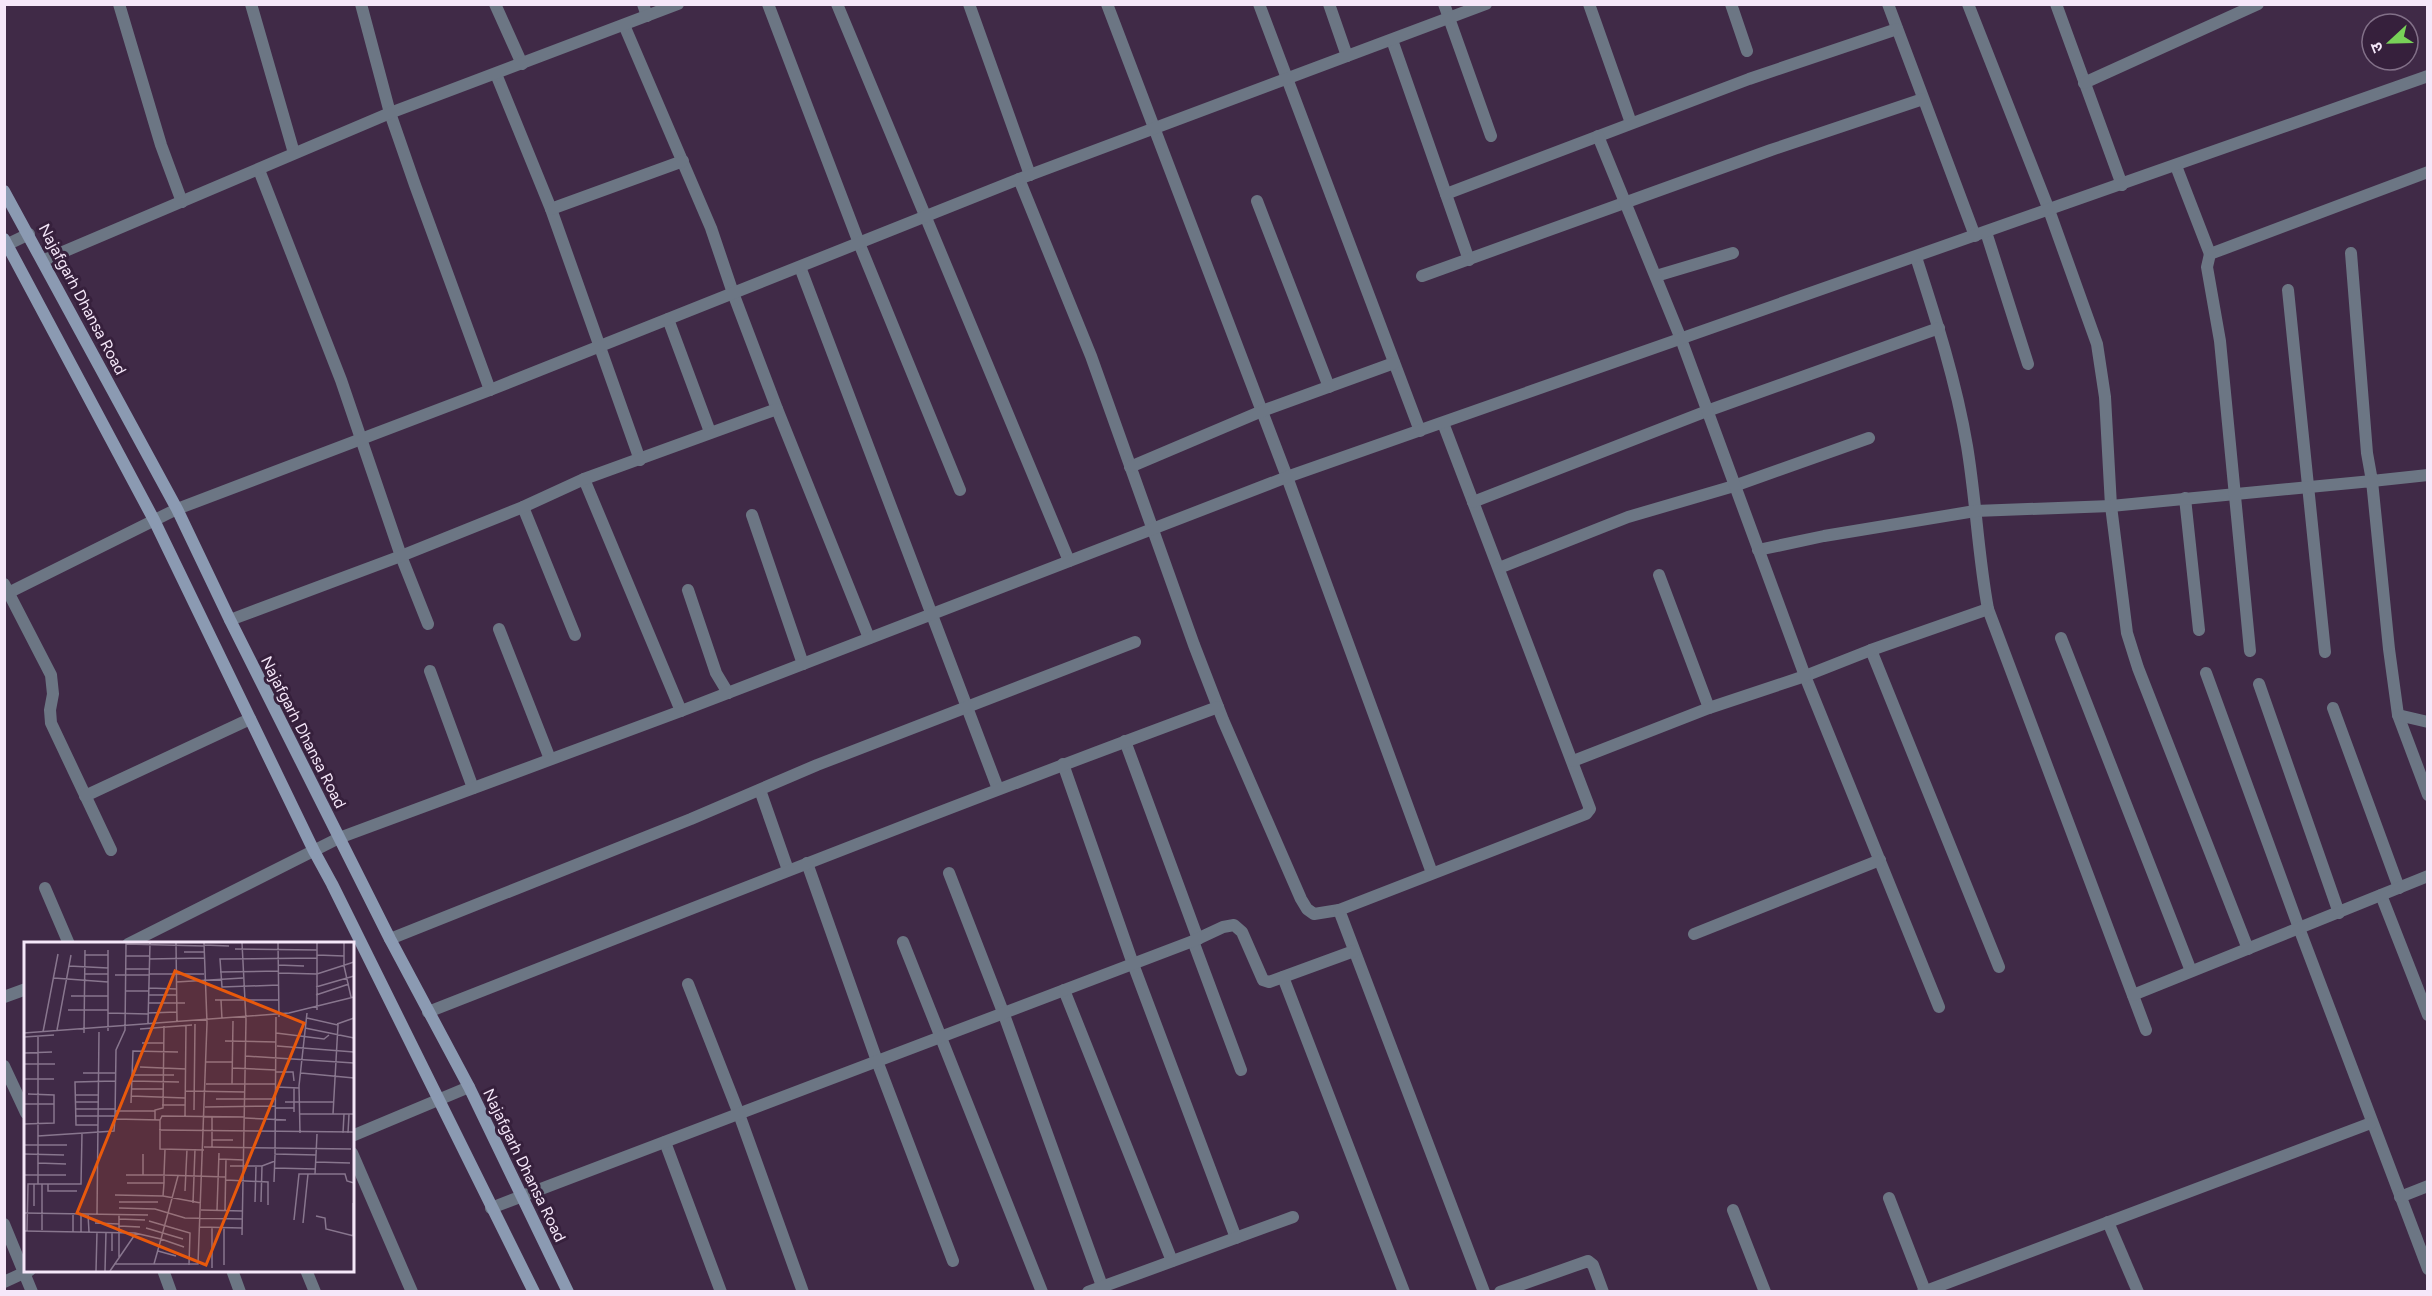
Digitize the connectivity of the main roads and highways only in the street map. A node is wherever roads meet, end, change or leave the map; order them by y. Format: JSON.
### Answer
{"nodes":[{"id":1,"x":4,"y":191,"type":"edge"},
{"id":2,"x":6,"y":243,"type":"edge"},
{"id":3,"x":534,"y":1292,"type":"edge"},
{"id":4,"x":568,"y":1292,"type":"edge"}],
"edges":[{"from":1,"to":4,"type":"main road","name":"Najafgarh Dhansa Road"},
{"from":2,"to":3,"type":"main road"}]}
